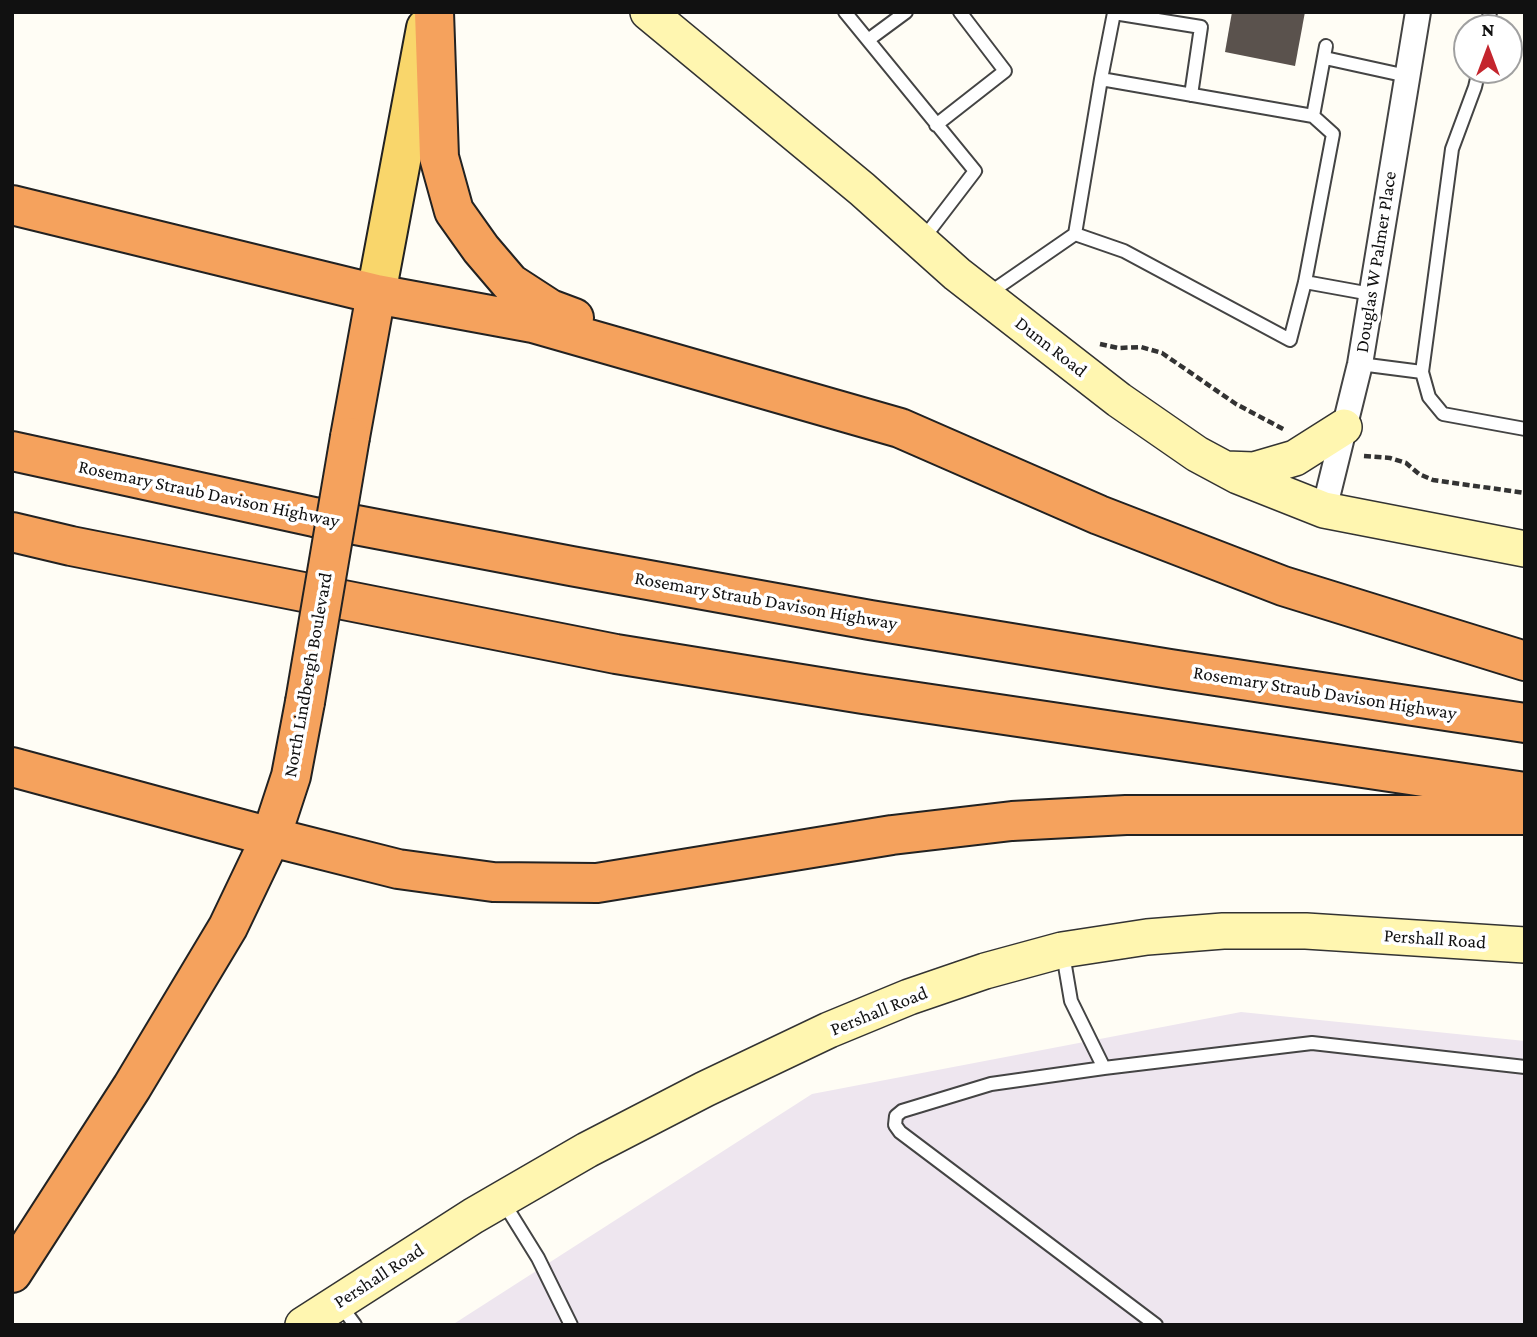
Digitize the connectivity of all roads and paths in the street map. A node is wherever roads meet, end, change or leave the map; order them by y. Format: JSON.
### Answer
{"nodes":[{"id":1,"x":429,"y":12,"type":"edge"},
{"id":2,"x":435,"y":12,"type":"edge"},
{"id":3,"x":648,"y":12,"type":"edge"},
{"id":4,"x":845,"y":12,"type":"edge"},
{"id":5,"x":906,"y":12,"type":"edge"},
{"id":6,"x":960,"y":12,"type":"edge"},
{"id":7,"x":1418,"y":12,"type":"edge"},
{"id":8,"x":868,"y":40,"type":"junction"},
{"id":9,"x":1407,"y":76,"type":"junction"},
{"id":10,"x":1101,"y":79,"type":"junction"},
{"id":11,"x":1476,"y":84,"type":"edge"},
{"id":12,"x":1191,"y":95,"type":"junction"},
{"id":13,"x":1313,"y":116,"type":"junction"},
{"id":14,"x":936,"y":125,"type":"junction"},
{"id":15,"x":12,"y":205,"type":"edge"},
{"id":16,"x":1075,"y":234,"type":"junction"},
{"id":17,"x":921,"y":242,"type":"junction"},
{"id":18,"x":1305,"y":282,"type":"junction"},
{"id":19,"x":376,"y":294,"type":"junction"},
{"id":20,"x":1371,"y":294,"type":"junction"},
{"id":21,"x":985,"y":296,"type":"junction"},
{"id":22,"x":1097,"y":342,"type":"dead end"},
{"id":23,"x":1360,"y":364,"type":"junction"},
{"id":24,"x":1422,"y":372,"type":"junction"},
{"id":25,"x":730,"y":378,"type":"junction"},
{"id":26,"x":1345,"y":427,"type":"junction"},
{"id":27,"x":1525,"y":429,"type":"edge"},
{"id":28,"x":1288,"y":431,"type":"dead end"},
{"id":29,"x":12,"y":451,"type":"edge"},
{"id":30,"x":1370,"y":458,"type":"dead end"},
{"id":31,"x":1226,"y":469,"type":"junction"},
{"id":32,"x":1525,"y":493,"type":"edge"},
{"id":33,"x":1324,"y":510,"type":"junction"},
{"id":34,"x":12,"y":532,"type":"edge"},
{"id":35,"x":1525,"y":549,"type":"edge"},
{"id":36,"x":1525,"y":661,"type":"edge"},
{"id":37,"x":1525,"y":723,"type":"edge"},
{"id":38,"x":12,"y":767,"type":"edge"},
{"id":39,"x":1525,"y":792,"type":"edge"},
{"id":40,"x":1525,"y":815,"type":"edge"},
{"id":41,"x":271,"y":837,"type":"junction"},
{"id":42,"x":1525,"y":945,"type":"edge"},
{"id":43,"x":1062,"y":950,"type":"junction"},
{"id":44,"x":1525,"y":1067,"type":"edge"},
{"id":45,"x":1104,"y":1069,"type":"junction"},
{"id":46,"x":502,"y":1200,"type":"junction"},
{"id":47,"x":12,"y":1273,"type":"edge"},
{"id":48,"x":347,"y":1313,"type":"edge"},
{"id":49,"x":303,"y":1325,"type":"edge"},
{"id":50,"x":571,"y":1325,"type":"edge"},
{"id":51,"x":1156,"y":1325,"type":"edge"}],
"edges":[{"from":1,"to":19,"type":"main road","name":"North Lindbergh Boulevard"},
{"from":2,"to":25,"type":"highway"},
{"from":3,"to":17,"type":"street","name":"Dunn Road"},
{"from":4,"to":8,"type":"lane"},
{"from":5,"to":8,"type":"lane"},
{"from":6,"to":14,"type":"lane"},
{"from":7,"to":9,"type":"street","name":"Douglas W Palmer Place"},
{"from":8,"to":14,"type":"lane"},
{"from":9,"to":13,"type":"lane"},
{"from":9,"to":20,"type":"street","name":"Douglas W Palmer Place"},
{"from":10,"to":12,"type":"lane"},
{"from":10,"to":12,"type":"lane"},
{"from":10,"to":16,"type":"lane"},
{"from":11,"to":24,"type":"lane"},
{"from":12,"to":13,"type":"lane"},
{"from":13,"to":18,"type":"lane"},
{"from":14,"to":17,"type":"lane"},
{"from":15,"to":19,"type":"highway"},
{"from":16,"to":18,"type":"lane"},
{"from":16,"to":21,"type":"lane"},
{"from":17,"to":21,"type":"street","name":"Dunn Road"},
{"from":18,"to":20,"type":"lane"},
{"from":19,"to":25,"type":"highway"},
{"from":19,"to":41,"type":"highway","name":"North Lindbergh Boulevard","bridge":true},
{"from":20,"to":23,"type":"street","name":"Douglas W Palmer Place"},
{"from":21,"to":31,"type":"street","name":"Dunn Road"},
{"from":22,"to":28,"type":"path"},
{"from":23,"to":24,"type":"lane"},
{"from":23,"to":26,"type":"street","name":"Douglas W Palmer Place"},
{"from":24,"to":27,"type":"lane"},
{"from":25,"to":36,"type":"highway"},
{"from":26,"to":31,"type":"street"},
{"from":26,"to":33,"type":"street","name":"Douglas W Palmer Place"},
{"from":29,"to":37,"type":"highway","name":"Rosemary Straub Davison Highway"},
{"from":30,"to":32,"type":"path"},
{"from":31,"to":33,"type":"street","name":"Dunn Road"},
{"from":33,"to":35,"type":"street","name":"Dunn Road"},
{"from":34,"to":39,"type":"highway"},
{"from":38,"to":41,"type":"highway"},
{"from":40,"to":41,"type":"highway"},
{"from":41,"to":47,"type":"highway","name":"North Lindbergh Boulevard"},
{"from":42,"to":43,"type":"street","name":"Pershall Road"},
{"from":43,"to":45,"type":"lane"},
{"from":43,"to":46,"type":"street","name":"Pershall Road"},
{"from":44,"to":45,"type":"lane"},
{"from":45,"to":51,"type":"lane"},
{"from":46,"to":48,"type":"street","name":"Pershall Road"},
{"from":46,"to":50,"type":"lane"},
{"from":48,"to":49,"type":"street","name":"Pershall Road"}]}
